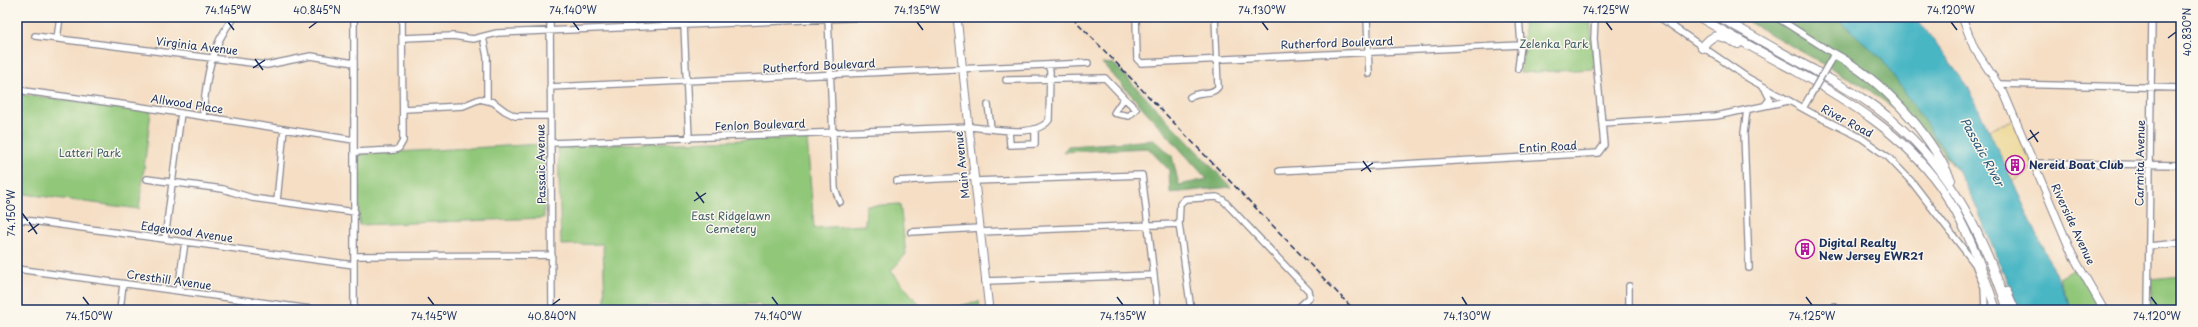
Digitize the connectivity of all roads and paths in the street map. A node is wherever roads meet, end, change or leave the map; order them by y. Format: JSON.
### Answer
{"nodes":[{"id":1,"x":60,"y":17,"type":"edge"},
{"id":2,"x":234,"y":17,"type":"edge"},
{"id":3,"x":354,"y":17,"type":"edge"},
{"id":4,"x":402,"y":17,"type":"edge"},
{"id":5,"x":550,"y":17,"type":"edge"},
{"id":6,"x":872,"y":17,"type":"edge"},
{"id":7,"x":957,"y":17,"type":"edge"},
{"id":8,"x":1136,"y":17,"type":"edge"},
{"id":9,"x":1215,"y":17,"type":"edge"},
{"id":10,"x":1367,"y":17,"type":"edge"},
{"id":11,"x":1519,"y":17,"type":"edge"},
{"id":12,"x":1595,"y":17,"type":"edge"},
{"id":13,"x":1659,"y":17,"type":"edge"},
{"id":14,"x":1699,"y":17,"type":"edge"},
{"id":15,"x":1719,"y":17,"type":"edge"},
{"id":16,"x":1776,"y":17,"type":"edge"},
{"id":17,"x":1962,"y":17,"type":"edge"},
{"id":18,"x":2152,"y":17,"type":"edge"},
{"id":19,"x":828,"y":18,"type":"edge"},
{"id":20,"x":684,"y":25,"type":"junction"},
{"id":21,"x":550,"y":31,"type":"junction"},
{"id":22,"x":35,"y":36,"type":"dead end"},
{"id":23,"x":483,"y":37,"type":"junction"},
{"id":24,"x":403,"y":38,"type":"junction"},
{"id":25,"x":57,"y":39,"type":"junction"},
{"id":26,"x":1521,"y":45,"type":"junction"},
{"id":27,"x":1702,"y":48,"type":"junction"},
{"id":28,"x":1368,"y":52,"type":"junction"},
{"id":29,"x":1834,"y":54,"type":"junction"},
{"id":30,"x":212,"y":57,"type":"junction"},
{"id":31,"x":1217,"y":59,"type":"junction"},
{"id":32,"x":354,"y":63,"type":"junction"},
{"id":33,"x":1088,"y":63,"type":"dead end"},
{"id":34,"x":1048,"y":68,"type":"junction"},
{"id":35,"x":1518,"y":69,"type":"dead end"},
{"id":36,"x":963,"y":70,"type":"junction"},
{"id":37,"x":1370,"y":74,"type":"dead end"},
{"id":38,"x":830,"y":76,"type":"junction"},
{"id":39,"x":1806,"y":77,"type":"junction"},
{"id":40,"x":1048,"y":78,"type":"junction"},
{"id":41,"x":1006,"y":80,"type":"dead end"},
{"id":42,"x":687,"y":82,"type":"junction"},
{"id":43,"x":1999,"y":84,"type":"junction"},
{"id":44,"x":550,"y":87,"type":"junction"},
{"id":45,"x":1763,"y":87,"type":"junction"},
{"id":46,"x":2151,"y":87,"type":"junction"},
{"id":47,"x":2181,"y":88,"type":"edge"},
{"id":48,"x":17,"y":90,"type":"edge"},
{"id":49,"x":1190,"y":97,"type":"dead end"},
{"id":50,"x":1124,"y":98,"type":"dead end"},
{"id":51,"x":487,"y":100,"type":"junction"},
{"id":52,"x":1788,"y":101,"type":"junction"},
{"id":53,"x":988,"y":105,"type":"dead end"},
{"id":54,"x":1765,"y":106,"type":"junction"},
{"id":55,"x":1803,"y":108,"type":"junction"},
{"id":56,"x":404,"y":109,"type":"junction"},
{"id":57,"x":1747,"y":110,"type":"junction"},
{"id":58,"x":181,"y":113,"type":"junction"},
{"id":59,"x":203,"y":116,"type":"junction"},
{"id":60,"x":551,"y":116,"type":"junction"},
{"id":61,"x":1602,"y":123,"type":"junction"},
{"id":62,"x":970,"y":127,"type":"junction"},
{"id":63,"x":992,"y":128,"type":"junction"},
{"id":64,"x":284,"y":129,"type":"junction"},
{"id":65,"x":1035,"y":130,"type":"junction"},
{"id":66,"x":1009,"y":131,"type":"junction"},
{"id":67,"x":832,"y":132,"type":"junction"},
{"id":68,"x":690,"y":138,"type":"junction"},
{"id":69,"x":354,"y":140,"type":"junction"},
{"id":70,"x":551,"y":143,"type":"junction"},
{"id":71,"x":355,"y":152,"type":"junction"},
{"id":72,"x":2033,"y":163,"type":"junction"},
{"id":73,"x":2150,"y":164,"type":"junction"},
{"id":74,"x":2181,"y":165,"type":"edge"},
{"id":75,"x":1278,"y":171,"type":"dead end"},
{"id":76,"x":148,"y":179,"type":"dead end"},
{"id":77,"x":975,"y":179,"type":"junction"},
{"id":78,"x":897,"y":180,"type":"dead end"},
{"id":79,"x":173,"y":182,"type":"junction"},
{"id":80,"x":277,"y":201,"type":"junction"},
{"id":81,"x":840,"y":202,"type":"dead end"},
{"id":82,"x":1964,"y":208,"type":"junction"},
{"id":83,"x":355,"y":212,"type":"junction"},
{"id":84,"x":17,"y":218,"type":"edge"},
{"id":85,"x":1179,"y":224,"type":"junction"},
{"id":86,"x":1148,"y":225,"type":"junction"},
{"id":87,"x":980,"y":230,"type":"junction"},
{"id":88,"x":911,"y":232,"type":"dead end"},
{"id":89,"x":1978,"y":236,"type":"junction"},
{"id":90,"x":165,"y":239,"type":"junction"},
{"id":91,"x":185,"y":242,"type":"junction"},
{"id":92,"x":2181,"y":243,"type":"edge"},
{"id":93,"x":2149,"y":246,"type":"junction"},
{"id":94,"x":552,"y":255,"type":"junction"},
{"id":95,"x":354,"y":256,"type":"junction"},
{"id":96,"x":354,"y":265,"type":"junction"},
{"id":97,"x":1749,"y":268,"type":"dead end"},
{"id":98,"x":17,"y":269,"type":"edge"},
{"id":99,"x":1154,"y":275,"type":"junction"},
{"id":100,"x":985,"y":281,"type":"junction"},
{"id":101,"x":123,"y":284,"type":"junction"},
{"id":102,"x":1629,"y":286,"type":"dead end"},
{"id":103,"x":178,"y":291,"type":"junction"},
{"id":104,"x":120,"y":310,"type":"edge"},
{"id":105,"x":318,"y":310,"type":"edge"},
{"id":106,"x":354,"y":310,"type":"edge"},
{"id":107,"x":552,"y":310,"type":"edge"},
{"id":108,"x":989,"y":310,"type":"edge"},
{"id":109,"x":1158,"y":310,"type":"edge"},
{"id":110,"x":1191,"y":310,"type":"edge"},
{"id":111,"x":1296,"y":310,"type":"edge"},
{"id":112,"x":1629,"y":310,"type":"edge"},
{"id":113,"x":1985,"y":310,"type":"edge"},
{"id":114,"x":1996,"y":310,"type":"edge"},
{"id":115,"x":2008,"y":310,"type":"edge"},
{"id":116,"x":2015,"y":310,"type":"edge"},
{"id":117,"x":2104,"y":310,"type":"edge"},
{"id":118,"x":2148,"y":310,"type":"edge"}],
"edges":[{"from":1,"to":25,"type":"street"},
{"from":2,"to":30,"type":"street"},
{"from":3,"to":32,"type":"street"},
{"from":4,"to":24,"type":"street"},
{"from":5,"to":21,"type":"street","name":"Passaic Avenue"},
{"from":6,"to":19,"type":"street"},
{"from":7,"to":36,"type":"main road","name":"Main Avenue"},
{"from":8,"to":31,"type":"street","name":"Rutherford Boulevard"},
{"from":9,"to":31,"type":"street"},
{"from":10,"to":28,"type":"street"},
{"from":11,"to":26,"type":"street"},
{"from":12,"to":61,"type":"street"},
{"from":13,"to":27,"type":"street","name":"River Road"},
{"from":14,"to":39,"type":"highway"},
{"from":15,"to":82,"type":"highway"},
{"from":16,"to":29,"type":"street"},
{"from":17,"to":43,"type":"main road","name":"Riverside Avenue"},
{"from":18,"to":46,"type":"street","name":"Carmita Avenue"},
{"from":19,"to":20,"type":"street"},
{"from":19,"to":38,"type":"street"},
{"from":20,"to":21,"type":"street"},
{"from":20,"to":42,"type":"street"},
{"from":21,"to":23,"type":"street"},
{"from":21,"to":44,"type":"street","name":"Passaic Avenue"},
{"from":22,"to":25,"type":"street","name":"Virginia Avenue"},
{"from":23,"to":24,"type":"street"},
{"from":23,"to":51,"type":"street"},
{"from":24,"to":56,"type":"street"},
{"from":25,"to":30,"type":"street","name":"Virginia Avenue"},
{"from":26,"to":28,"type":"street","name":"Rutherford Boulevard"},
{"from":26,"to":35,"type":"street"},
{"from":27,"to":39,"type":"highway"},
{"from":27,"to":45,"type":"street","name":"River Road"},
{"from":28,"to":31,"type":"street","name":"Rutherford Boulevard"},
{"from":28,"to":37,"type":"street"},
{"from":29,"to":55,"type":"street","bridge":true},
{"from":29,"to":82,"type":"highway"},
{"from":30,"to":32,"type":"street","name":"Virginia Avenue"},
{"from":30,"to":59,"type":"street"},
{"from":31,"to":49,"type":"street"},
{"from":32,"to":69,"type":"street"},
{"from":33,"to":34,"type":"street","name":"Rutherford Boulevard"},
{"from":34,"to":36,"type":"street","name":"Rutherford Boulevard"},
{"from":34,"to":40,"type":"street"},
{"from":36,"to":38,"type":"street","name":"Rutherford Boulevard"},
{"from":36,"to":62,"type":"main road","name":"Main Avenue"},
{"from":38,"to":42,"type":"street","name":"Rutherford Boulevard"},
{"from":38,"to":67,"type":"street"},
{"from":39,"to":114,"type":"highway"},
{"from":40,"to":41,"type":"street"},
{"from":40,"to":50,"type":"street"},
{"from":40,"to":65,"type":"street"},
{"from":42,"to":44,"type":"street","name":"Rutherford Boulevard"},
{"from":42,"to":68,"type":"street"},
{"from":43,"to":46,"type":"street"},
{"from":43,"to":72,"type":"main road","name":"Riverside Avenue"},
{"from":44,"to":60,"type":"street","name":"Passaic Avenue"},
{"from":45,"to":52,"type":"street","name":"River Road"},
{"from":45,"to":54,"type":"street"},
{"from":46,"to":47,"type":"street"},
{"from":46,"to":73,"type":"street","name":"Carmita Avenue"},
{"from":48,"to":58,"type":"street","name":"Allwood Place"},
{"from":51,"to":56,"type":"street"},
{"from":51,"to":60,"type":"street"},
{"from":52,"to":54,"type":"street"},
{"from":52,"to":55,"type":"street","name":"River Road"},
{"from":53,"to":63,"type":"street"},
{"from":54,"to":57,"type":"street"},
{"from":55,"to":113,"type":"street","name":"River Road"},
{"from":56,"to":71,"type":"street"},
{"from":57,"to":61,"type":"street"},
{"from":57,"to":97,"type":"street"},
{"from":58,"to":59,"type":"street","name":"Allwood Place"},
{"from":58,"to":79,"type":"street"},
{"from":59,"to":64,"type":"street","name":"Allwood Place"},
{"from":60,"to":70,"type":"street","name":"Passaic Avenue"},
{"from":61,"to":75,"type":"street","name":"Entin Road"},
{"from":62,"to":63,"type":"street","name":"Fenlon Boulevard"},
{"from":62,"to":67,"type":"street","name":"Fenlon Boulevard"},
{"from":62,"to":77,"type":"main road","name":"Main Avenue"},
{"from":63,"to":66,"type":"street","name":"Fenlon Boulevard"},
{"from":64,"to":69,"type":"street","name":"Allwood Place"},
{"from":64,"to":80,"type":"street"},
{"from":65,"to":66,"type":"street","name":"Fenlon Boulevard"},
{"from":65,"to":66,"type":"street"},
{"from":67,"to":68,"type":"street","name":"Fenlon Boulevard"},
{"from":67,"to":81,"type":"street"},
{"from":68,"to":70,"type":"street","name":"Fenlon Boulevard"},
{"from":69,"to":71,"type":"street"},
{"from":70,"to":94,"type":"street","name":"Passaic Avenue"},
{"from":71,"to":83,"type":"street"},
{"from":72,"to":73,"type":"street"},
{"from":72,"to":117,"type":"main road","name":"Riverside Avenue"},
{"from":73,"to":74,"type":"street"},
{"from":73,"to":93,"type":"street","name":"Carmita Avenue"},
{"from":76,"to":79,"type":"street"},
{"from":77,"to":78,"type":"street"},
{"from":77,"to":86,"type":"street"},
{"from":77,"to":87,"type":"main road","name":"Main Avenue"},
{"from":79,"to":80,"type":"street"},
{"from":79,"to":90,"type":"street"},
{"from":80,"to":83,"type":"street"},
{"from":82,"to":89,"type":"highway"},
{"from":83,"to":95,"type":"street"},
{"from":84,"to":90,"type":"street","name":"Edgewood Avenue"},
{"from":85,"to":86,"type":"street"},
{"from":85,"to":110,"type":"street"},
{"from":85,"to":111,"type":"street"},
{"from":86,"to":87,"type":"street"},
{"from":86,"to":99,"type":"street"},
{"from":87,"to":88,"type":"street"},
{"from":87,"to":100,"type":"main road","name":"Main Avenue"},
{"from":89,"to":115,"type":"highway"},
{"from":89,"to":116,"type":"highway"},
{"from":90,"to":91,"type":"street","name":"Edgewood Avenue"},
{"from":91,"to":96,"type":"street","name":"Edgewood Avenue"},
{"from":91,"to":103,"type":"street"},
{"from":92,"to":93,"type":"street"},
{"from":93,"to":118,"type":"street","name":"Carmita Avenue"},
{"from":94,"to":95,"type":"street"},
{"from":94,"to":107,"type":"street","name":"Passaic Avenue"},
{"from":95,"to":96,"type":"street"},
{"from":96,"to":106,"type":"street"},
{"from":98,"to":101,"type":"street","name":"Cresthill Avenue"},
{"from":99,"to":100,"type":"street"},
{"from":99,"to":109,"type":"street"},
{"from":100,"to":108,"type":"main road","name":"Main Avenue"},
{"from":101,"to":103,"type":"street","name":"Cresthill Avenue"},
{"from":101,"to":104,"type":"street"},
{"from":102,"to":112,"type":"street"},
{"from":103,"to":105,"type":"street","name":"Cresthill Avenue"}]}
